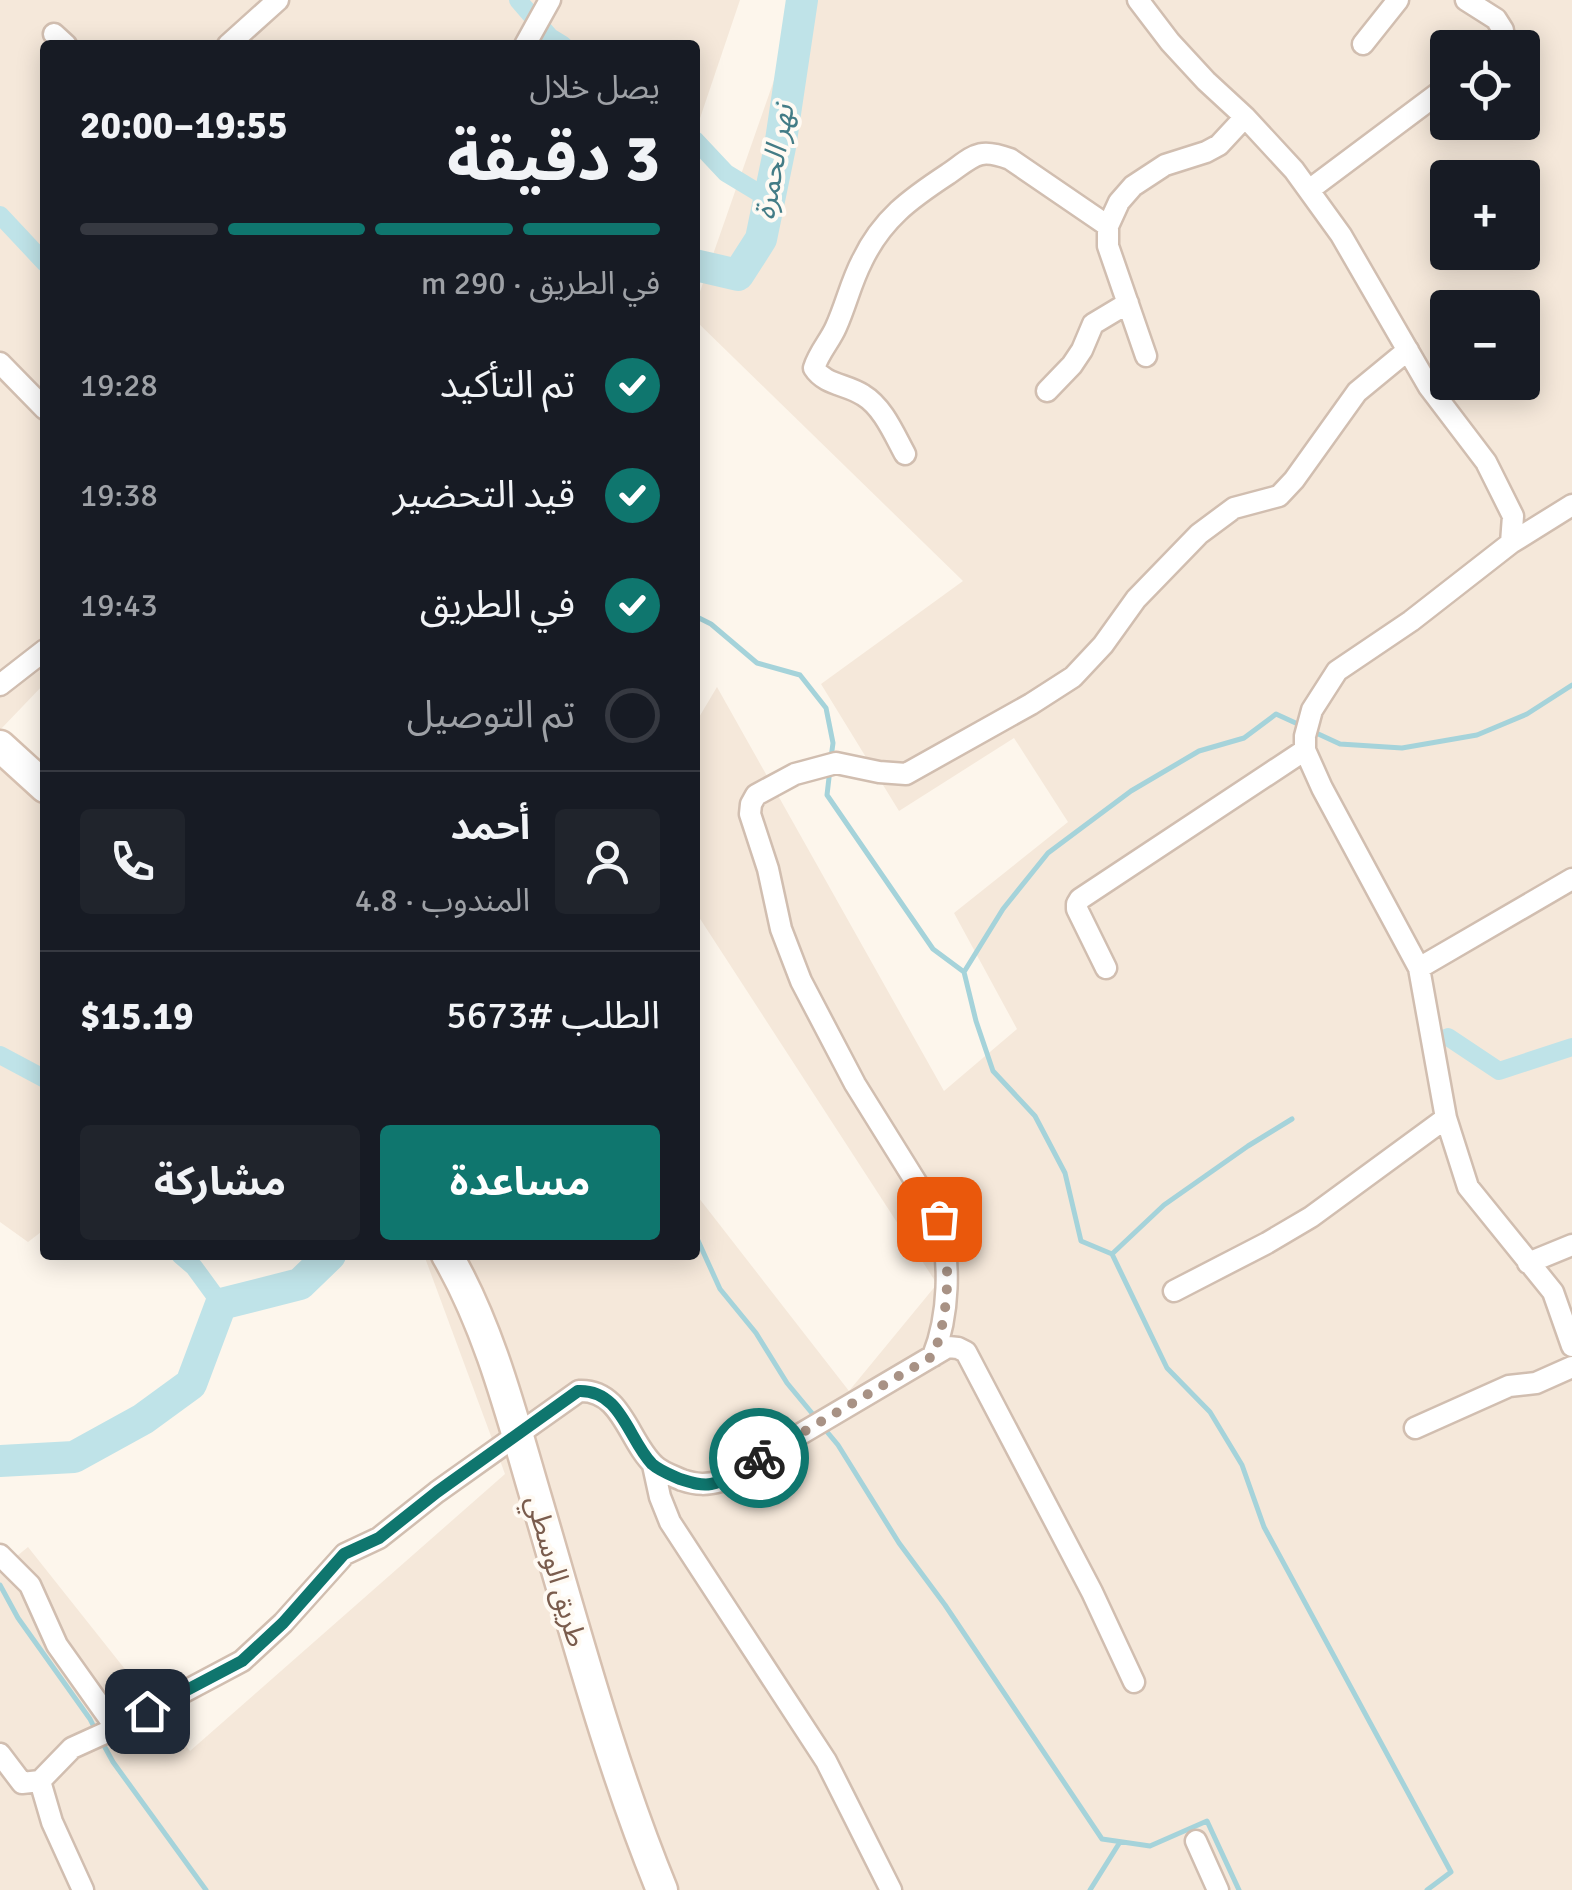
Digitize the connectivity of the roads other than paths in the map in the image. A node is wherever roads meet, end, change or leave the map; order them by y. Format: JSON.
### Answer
{"nodes":[{"id":1,"x":278,"y":0,"type":"edge"},
{"id":2,"x":1138,"y":0,"type":"edge"},
{"id":3,"x":1398,"y":0,"type":"edge"},
{"id":4,"x":1466,"y":0,"type":"edge"},
{"id":5,"x":547,"y":5,"type":"edge"},
{"id":6,"x":1503,"y":30,"type":"edge"},
{"id":7,"x":234,"y":40,"type":"edge"},
{"id":8,"x":528,"y":40,"type":"edge"},
{"id":9,"x":1363,"y":44,"type":"dead end"},
{"id":10,"x":1430,"y":99,"type":"edge"},
{"id":11,"x":1245,"y":117,"type":"junction"},
{"id":12,"x":1308,"y":190,"type":"junction"},
{"id":13,"x":1108,"y":226,"type":"junction"},
{"id":14,"x":1128,"y":303,"type":"junction"},
{"id":15,"x":1408,"y":350,"type":"junction"},
{"id":16,"x":1146,"y":356,"type":"dead end"},
{"id":17,"x":0,"y":363,"type":"edge"},
{"id":18,"x":1047,"y":391,"type":"dead end"},
{"id":19,"x":40,"y":404,"type":"edge"},
{"id":20,"x":906,"y":454,"type":"dead end"},
{"id":21,"x":1572,"y":505,"type":"edge"},
{"id":22,"x":1512,"y":543,"type":"junction"},
{"id":23,"x":40,"y":653,"type":"edge"},
{"id":24,"x":3,"y":675,"type":"edge"},
{"id":25,"x":1305,"y":743,"type":"junction"},
{"id":26,"x":2,"y":750,"type":"edge"},
{"id":27,"x":40,"y":783,"type":"edge"},
{"id":28,"x":1572,"y":879,"type":"edge"},
{"id":29,"x":1106,"y":968,"type":"dead end"},
{"id":30,"x":1419,"y":968,"type":"junction"},
{"id":31,"x":1446,"y":1118,"type":"junction"},
{"id":32,"x":1572,"y":1245,"type":"edge"},
{"id":33,"x":450,"y":1260,"type":"edge"},
{"id":34,"x":1528,"y":1263,"type":"junction"},
{"id":35,"x":1174,"y":1291,"type":"dead end"},
{"id":36,"x":1572,"y":1346,"type":"edge"},
{"id":37,"x":933,"y":1356,"type":"junction"},
{"id":38,"x":1572,"y":1367,"type":"edge"},
{"id":39,"x":1414,"y":1428,"type":"dead end"},
{"id":40,"x":517,"y":1434,"type":"junction"},
{"id":41,"x":653,"y":1465,"type":"junction"},
{"id":42,"x":0,"y":1555,"type":"edge"},
{"id":43,"x":1134,"y":1682,"type":"dead end"},
{"id":44,"x":116,"y":1728,"type":"junction"},
{"id":45,"x":0,"y":1754,"type":"edge"},
{"id":46,"x":40,"y":1781,"type":"junction"},
{"id":47,"x":1196,"y":1841,"type":"dead end"},
{"id":48,"x":82,"y":1890,"type":"edge"},
{"id":49,"x":662,"y":1890,"type":"edge"},
{"id":50,"x":891,"y":1890,"type":"edge"},
{"id":51,"x":1218,"y":1890,"type":"edge"}],
"edges":[{"from":1,"to":7,"type":"street"},
{"from":2,"to":11,"type":"street"},
{"from":3,"to":9,"type":"street"},
{"from":4,"to":6,"type":"street"},
{"from":5,"to":8,"type":"street"},
{"from":10,"to":12,"type":"street"},
{"from":11,"to":12,"type":"street"},
{"from":11,"to":13,"type":"street"},
{"from":12,"to":15,"type":"street"},
{"from":13,"to":14,"type":"street"},
{"from":13,"to":20,"type":"street"},
{"from":14,"to":16,"type":"street"},
{"from":14,"to":18,"type":"street"},
{"from":15,"to":22,"type":"street"},
{"from":15,"to":37,"type":"street"},
{"from":17,"to":19,"type":"street"},
{"from":21,"to":22,"type":"street"},
{"from":22,"to":25,"type":"street"},
{"from":23,"to":24,"type":"street"},
{"from":25,"to":29,"type":"street"},
{"from":25,"to":30,"type":"street"},
{"from":26,"to":27,"type":"main road"},
{"from":28,"to":30,"type":"street"},
{"from":30,"to":31,"type":"street"},
{"from":31,"to":34,"type":"street"},
{"from":31,"to":35,"type":"street"},
{"from":32,"to":34,"type":"street"},
{"from":33,"to":40,"type":"main road","name":"طريق الوسطي"},
{"from":34,"to":36,"type":"street"},
{"from":37,"to":41,"type":"street"},
{"from":37,"to":43,"type":"street"},
{"from":38,"to":39,"type":"street"},
{"from":40,"to":41,"type":"street"},
{"from":40,"to":44,"type":"street"},
{"from":40,"to":49,"type":"main road","name":"طريق الوسطي"},
{"from":41,"to":50,"type":"street"},
{"from":42,"to":44,"type":"street"},
{"from":44,"to":46,"type":"street"},
{"from":45,"to":46,"type":"street"},
{"from":46,"to":48,"type":"street"},
{"from":47,"to":51,"type":"street"}]}
